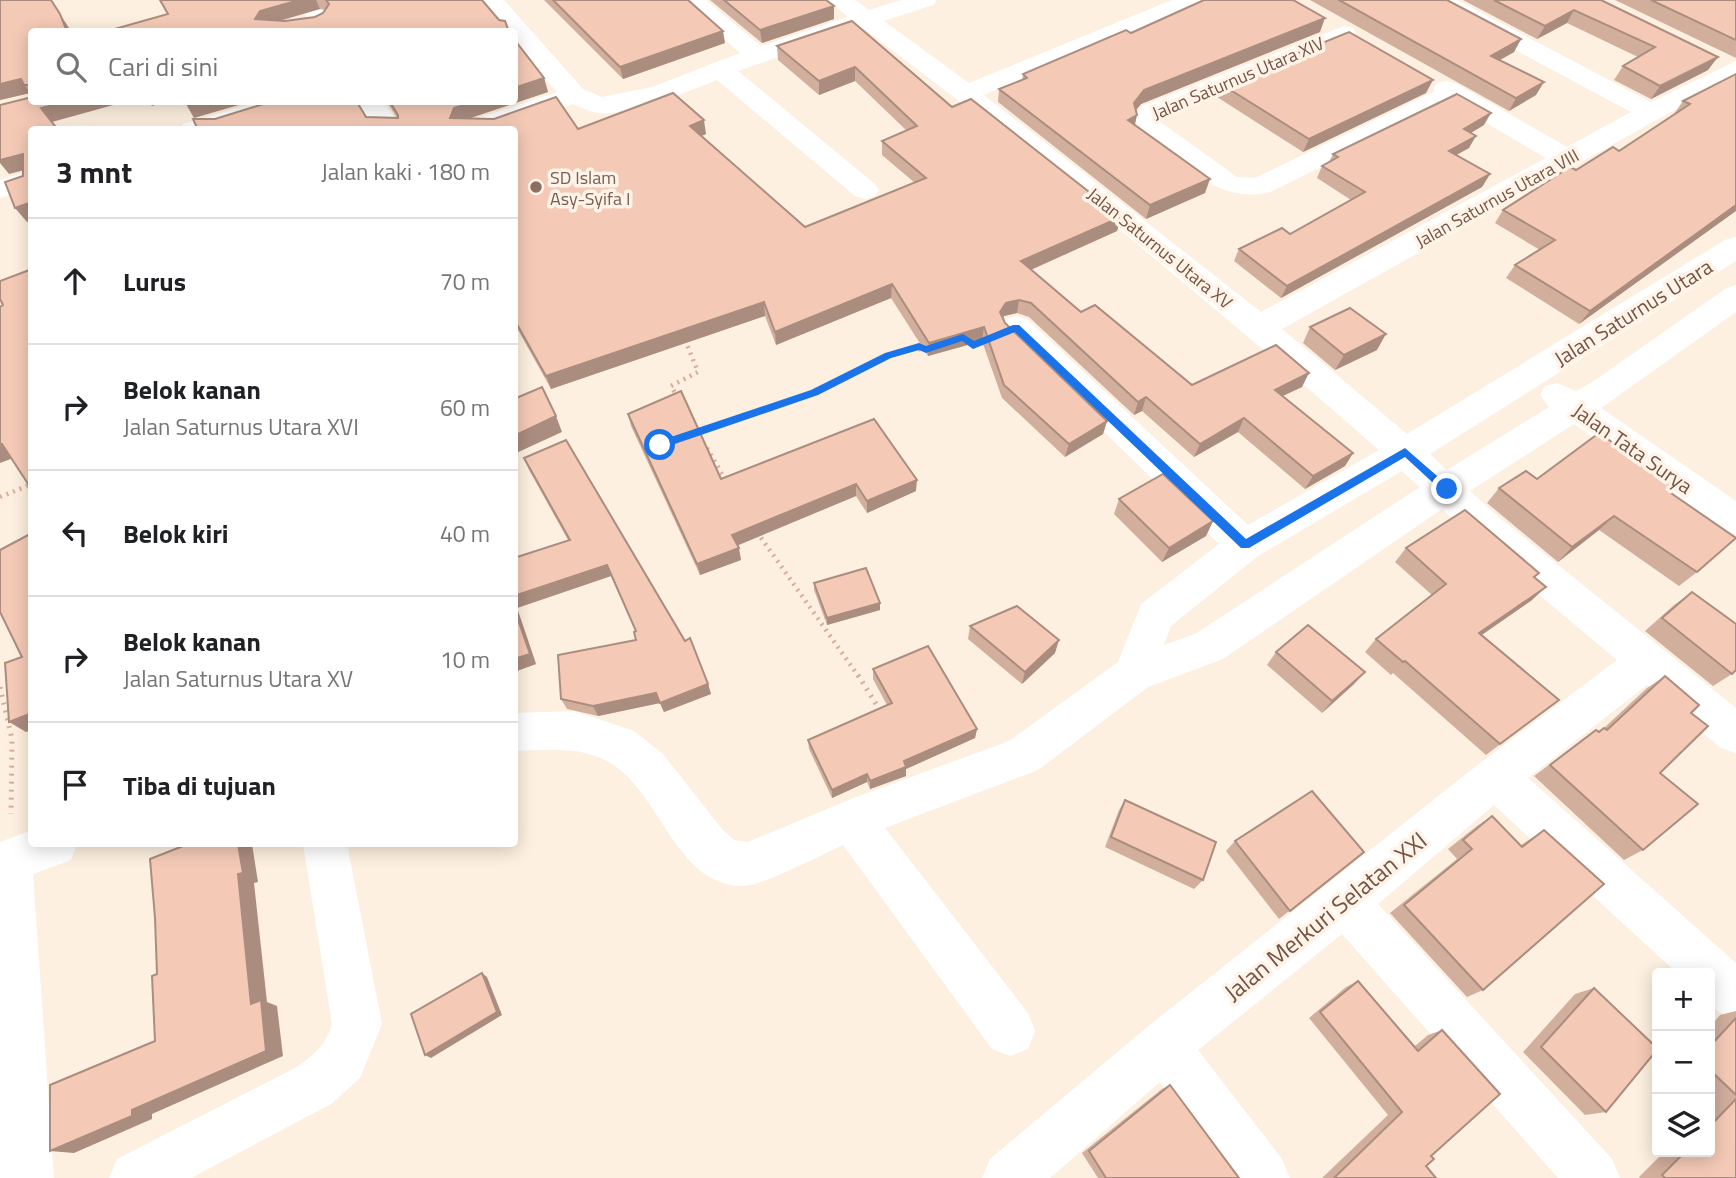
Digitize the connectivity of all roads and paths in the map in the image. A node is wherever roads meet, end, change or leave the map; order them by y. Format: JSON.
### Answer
{"nodes":[{"id":1,"x":491,"y":0,"type":"edge"},
{"id":2,"x":692,"y":0,"type":"edge"},
{"id":3,"x":840,"y":0,"type":"edge"},
{"id":4,"x":925,"y":0,"type":"edge"},
{"id":5,"x":1193,"y":0,"type":"edge"},
{"id":6,"x":1439,"y":0,"type":"edge"},
{"id":7,"x":865,"y":19,"type":"junction"},
{"id":8,"x":515,"y":28,"type":"edge"},
{"id":9,"x":518,"y":31,"type":"edge"},
{"id":10,"x":1368,"y":46,"type":"edge"},
{"id":11,"x":757,"y":55,"type":"junction"},
{"id":12,"x":1727,"y":66,"type":"edge"},
{"id":13,"x":720,"y":69,"type":"junction"},
{"id":14,"x":1427,"y":92,"type":"junction"},
{"id":15,"x":966,"y":93,"type":"junction"},
{"id":16,"x":574,"y":95,"type":"junction"},
{"id":17,"x":273,"y":105,"type":"edge"},
{"id":18,"x":373,"y":105,"type":"edge"},
{"id":19,"x":1651,"y":112,"type":"junction"},
{"id":20,"x":206,"y":126,"type":"edge"},
{"id":21,"x":386,"y":126,"type":"edge"},
{"id":22,"x":482,"y":126,"type":"edge"},
{"id":23,"x":1556,"y":166,"type":"junction"},
{"id":24,"x":28,"y":180,"type":"edge"},
{"id":25,"x":0,"y":189,"type":"edge"},
{"id":26,"x":864,"y":190,"type":"dead end"},
{"id":27,"x":1736,"y":247,"type":"edge"},
{"id":28,"x":1736,"y":296,"type":"edge"},
{"id":29,"x":1016,"y":327,"type":"joint"},
{"id":30,"x":1259,"y":327,"type":"junction"},
{"id":31,"x":681,"y":331,"type":"edge"},
{"id":32,"x":963,"y":337,"type":"edge"},
{"id":33,"x":938,"y":345,"type":"edge"},
{"id":34,"x":1530,"y":376,"type":"junction"},
{"id":35,"x":1574,"y":407,"type":"junction"},
{"id":36,"x":684,"y":408,"type":"edge"},
{"id":37,"x":690,"y":420,"type":"edge"},
{"id":38,"x":696,"y":431,"type":"junction"},
{"id":39,"x":684,"y":436,"type":"edge"},
{"id":40,"x":1405,"y":452,"type":"junction"},
{"id":41,"x":28,"y":486,"type":"edge"},
{"id":42,"x":1447,"y":489,"type":"junction"},
{"id":43,"x":733,"y":492,"type":"edge"},
{"id":44,"x":0,"y":497,"type":"edge"},
{"id":45,"x":1736,"y":520,"type":"edge"},
{"id":46,"x":754,"y":526,"type":"edge"},
{"id":47,"x":1245,"y":545,"type":"junction"},
{"id":48,"x":1647,"y":661,"type":"junction"},
{"id":49,"x":1134,"y":674,"type":"junction"},
{"id":50,"x":0,"y":687,"type":"edge"},
{"id":51,"x":883,"y":716,"type":"edge"},
{"id":52,"x":518,"y":732,"type":"edge"},
{"id":53,"x":1736,"y":734,"type":"edge"},
{"id":54,"x":1496,"y":777,"type":"junction"},
{"id":55,"x":11,"y":801,"type":"dead end"},
{"id":56,"x":851,"y":820,"type":"junction"},
{"id":57,"x":47,"y":847,"type":"edge"},
{"id":58,"x":326,"y":847,"type":"edge"},
{"id":59,"x":5,"y":862,"type":"edge"},
{"id":60,"x":1345,"y":902,"type":"junction"},
{"id":61,"x":1736,"y":995,"type":"edge"},
{"id":62,"x":1010,"y":1031,"type":"dead end"},
{"id":63,"x":1164,"y":1046,"type":"junction"},
{"id":64,"x":27,"y":1178,"type":"edge"},
{"id":65,"x":136,"y":1178,"type":"edge"},
{"id":66,"x":1009,"y":1178,"type":"edge"},
{"id":67,"x":1263,"y":1178,"type":"edge"},
{"id":68,"x":1593,"y":1178,"type":"edge"}],
"edges":[{"from":1,"to":8,"type":"street"},
{"from":2,"to":11,"type":"street"},
{"from":3,"to":7,"type":"street","name":"Jalan Saturnus Utara XV"},
{"from":4,"to":7,"type":"street"},
{"from":5,"to":15,"type":"street"},
{"from":6,"to":19,"type":"street"},
{"from":7,"to":11,"type":"street"},
{"from":7,"to":15,"type":"street","name":"Jalan Saturnus Utara XV"},
{"from":9,"to":16,"type":"street"},
{"from":10,"to":14,"type":"street","name":"Jalan Saturnus Utara XIV"},
{"from":11,"to":13,"type":"street"},
{"from":12,"to":19,"type":"street","name":"Jalan Saturnus Utara VIII"},
{"from":13,"to":16,"type":"street"},
{"from":13,"to":26,"type":"street"},
{"from":14,"to":23,"type":"street"},
{"from":14,"to":23,"type":"street"},
{"from":15,"to":30,"type":"street","name":"Jalan Saturnus Utara XV"},
{"from":16,"to":22,"type":"street"},
{"from":17,"to":20,"type":"street"},
{"from":18,"to":21,"type":"street"},
{"from":19,"to":23,"type":"street","name":"Jalan Saturnus Utara VIII"},
{"from":23,"to":30,"type":"street","name":"Jalan Saturnus Utara VIII"},
{"from":24,"to":25,"type":"street"},
{"from":27,"to":34,"type":"street","name":"Jalan Saturnus Utara"},
{"from":28,"to":35,"type":"street","name":"Jalan Saturnus Utara"},
{"from":29,"to":32,"type":"path"},
{"from":29,"to":47,"type":"street"},
{"from":30,"to":40,"type":"street","name":"Jalan Saturnus Utara XV"},
{"from":31,"to":36,"type":"path"},
{"from":33,"to":38,"type":"path"},
{"from":34,"to":35,"type":"street","name":"Jalan Tata Surya"},
{"from":34,"to":40,"type":"street","name":"Jalan Saturnus Utara"},
{"from":35,"to":42,"type":"street","name":"Jalan Saturnus Utara"},
{"from":35,"to":45,"type":"street","name":"Jalan Tata Surya"},
{"from":37,"to":38,"type":"path"},
{"from":38,"to":39,"type":"path"},
{"from":38,"to":43,"type":"path"},
{"from":40,"to":42,"type":"street","name":"Jalan Saturnus Utara XV"},
{"from":40,"to":47,"type":"street","name":"Jalan Saturnus Utara"},
{"from":41,"to":44,"type":"path"},
{"from":42,"to":48,"type":"street","name":"Jalan Saturnus Utara XV"},
{"from":42,"to":49,"type":"street","name":"Jalan Saturnus Utara"},
{"from":46,"to":51,"type":"path"},
{"from":47,"to":49,"type":"street","name":"Jalan Saturnus Utara"},
{"from":48,"to":53,"type":"street","name":"Jalan Saturnus Utara XV"},
{"from":48,"to":54,"type":"street","name":"Jalan Merkuri Selatan XXI"},
{"from":49,"to":56,"type":"street","name":"Jalan Saturnus Utara"},
{"from":50,"to":55,"type":"path"},
{"from":52,"to":56,"type":"street","name":"Jalan Saturnus Utara"},
{"from":54,"to":60,"type":"street","name":"Jalan Merkuri Selatan XXI"},
{"from":54,"to":61,"type":"street"},
{"from":56,"to":62,"type":"street"},
{"from":57,"to":59,"type":"street"},
{"from":58,"to":65,"type":"street"},
{"from":59,"to":64,"type":"street"},
{"from":60,"to":63,"type":"street","name":"Jalan Merkuri Selatan XXI"},
{"from":60,"to":68,"type":"street"},
{"from":63,"to":66,"type":"street","name":"Jalan Merkuri Selatan XXI"},
{"from":63,"to":67,"type":"street"}]}
